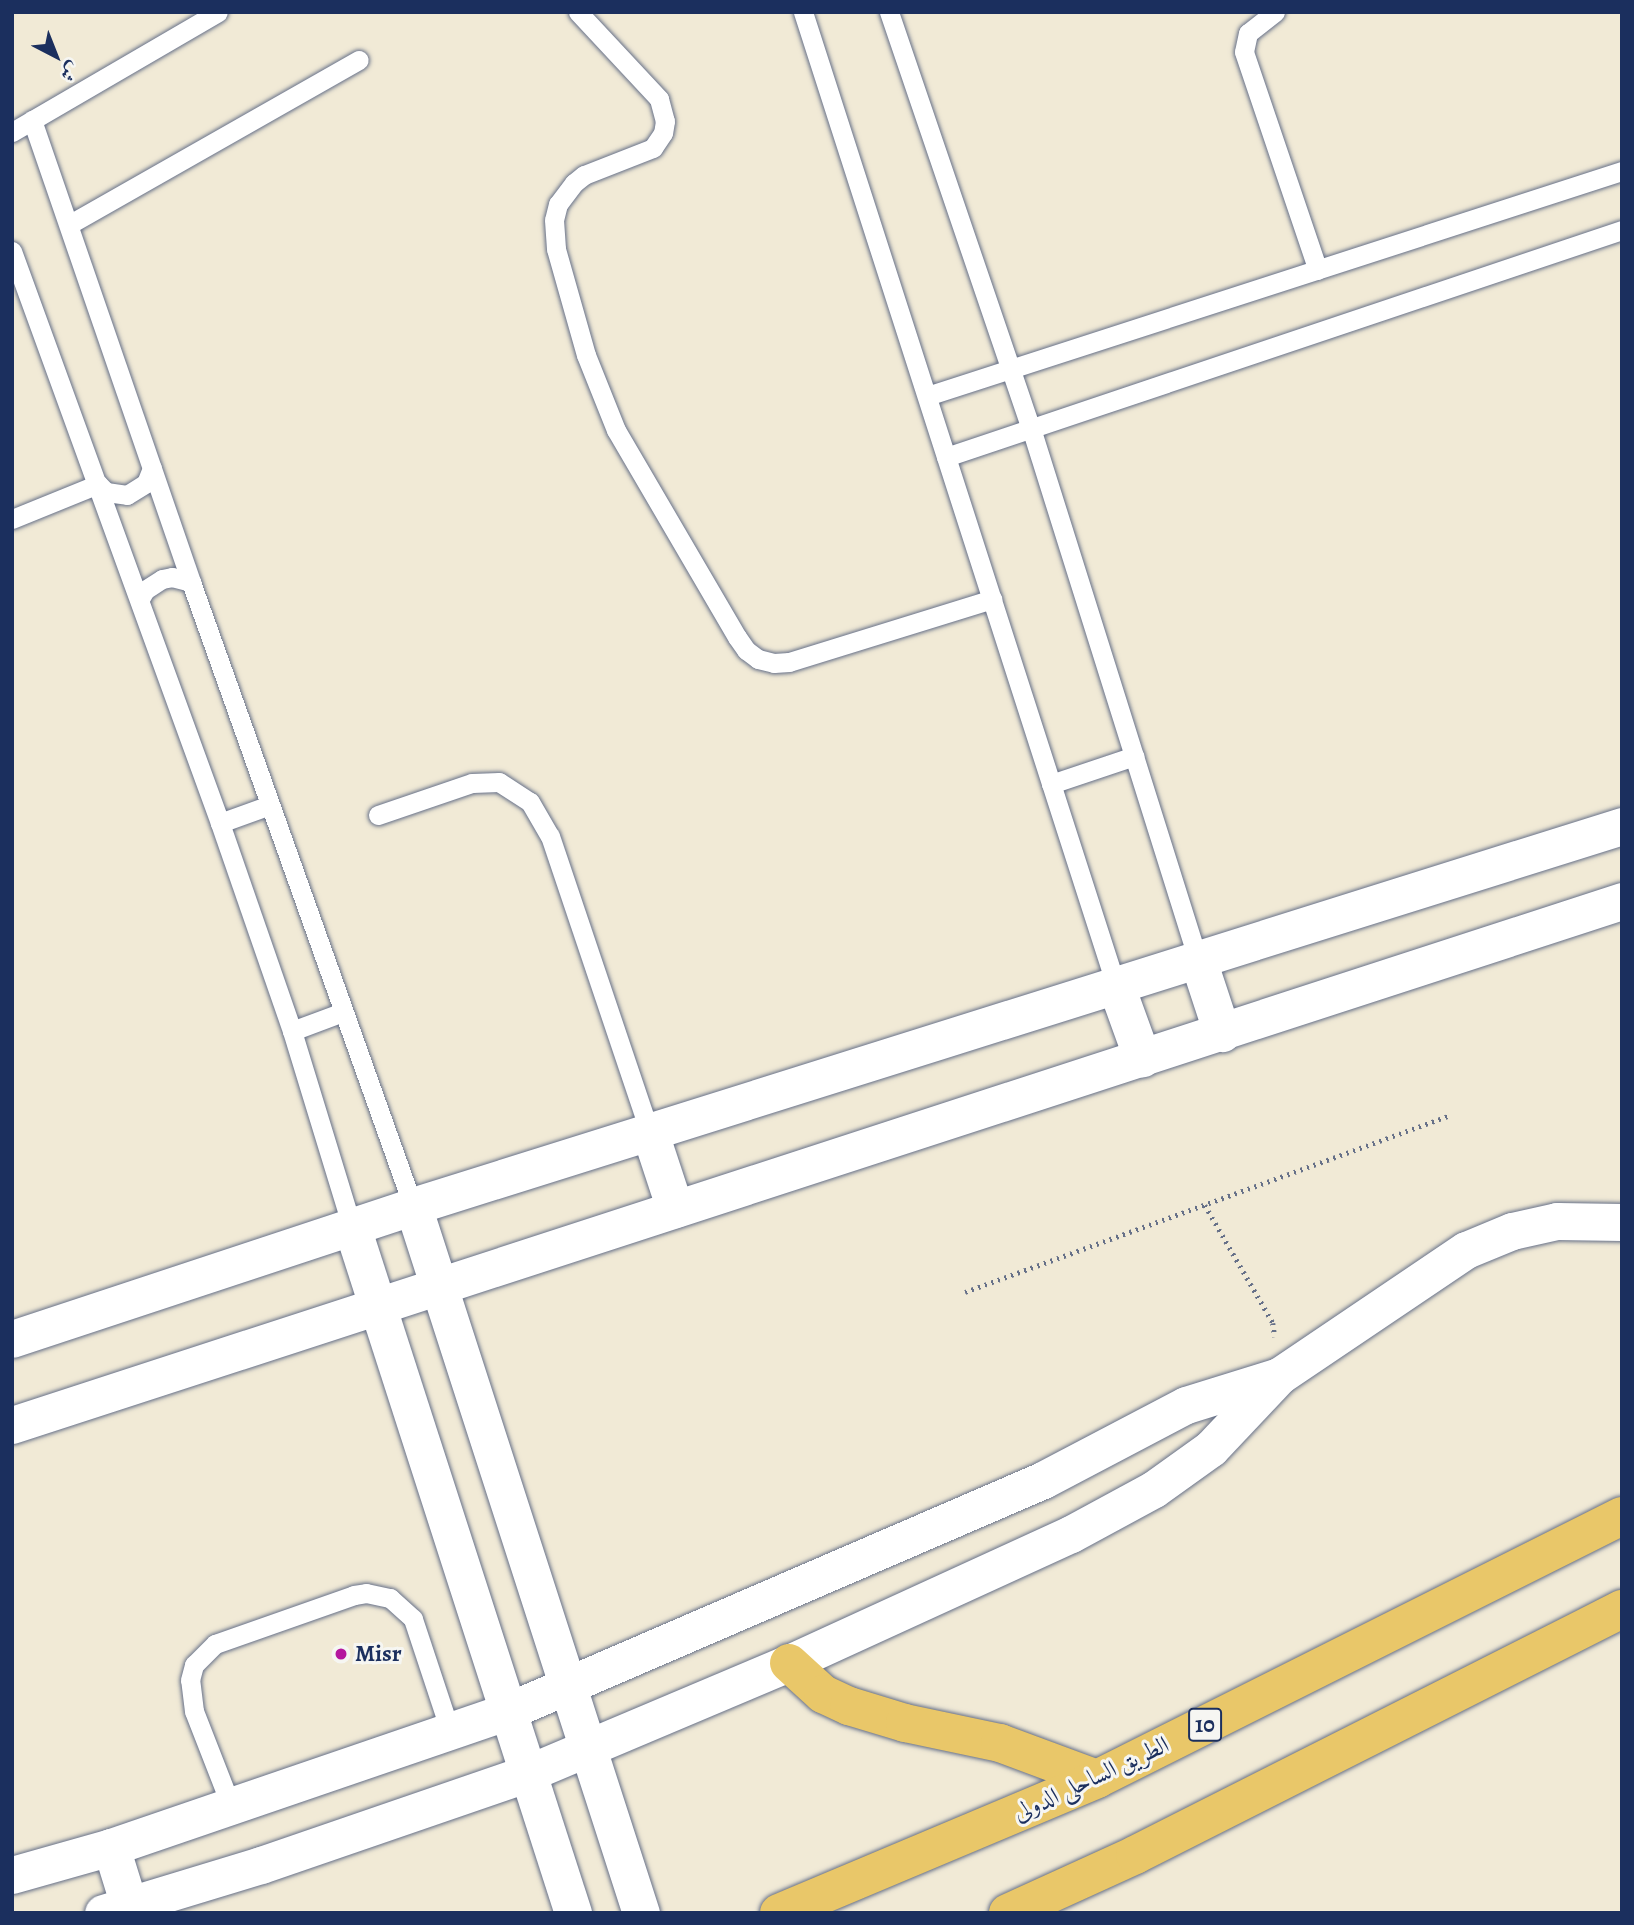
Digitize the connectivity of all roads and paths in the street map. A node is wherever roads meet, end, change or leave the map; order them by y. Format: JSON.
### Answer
{"nodes":[{"id":1,"x":218,"y":12,"type":"edge"},
{"id":2,"x":578,"y":12,"type":"edge"},
{"id":3,"x":803,"y":12,"type":"edge"},
{"id":4,"x":889,"y":12,"type":"edge"},
{"id":5,"x":1275,"y":12,"type":"edge"},
{"id":6,"x":359,"y":60,"type":"dead end"},
{"id":7,"x":32,"y":120,"type":"junction"},
{"id":8,"x":12,"y":132,"type":"edge"},
{"id":9,"x":1622,"y":172,"type":"edge"},
{"id":10,"x":70,"y":223,"type":"junction"},
{"id":11,"x":1622,"y":230,"type":"edge"},
{"id":12,"x":12,"y":251,"type":"edge"},
{"id":13,"x":1318,"y":270,"type":"junction"},
{"id":14,"x":1011,"y":368,"type":"junction"},
{"id":15,"x":927,"y":396,"type":"junction"},
{"id":16,"x":1031,"y":428,"type":"junction"},
{"id":17,"x":946,"y":457,"type":"junction"},
{"id":18,"x":152,"y":468,"type":"junction"},
{"id":19,"x":98,"y":484,"type":"junction"},
{"id":20,"x":12,"y":519,"type":"edge"},
{"id":21,"x":191,"y":582,"type":"junction"},
{"id":22,"x":992,"y":598,"type":"junction"},
{"id":23,"x":141,"y":599,"type":"junction"},
{"id":24,"x":1134,"y":756,"type":"junction"},
{"id":25,"x":1051,"y":784,"type":"junction"},
{"id":26,"x":270,"y":804,"type":"junction"},
{"id":27,"x":378,"y":815,"type":"dead end"},
{"id":28,"x":220,"y":823,"type":"junction"},
{"id":29,"x":1622,"y":825,"type":"edge"},
{"id":30,"x":1622,"y":901,"type":"edge"},
{"id":31,"x":1198,"y":960,"type":"junction"},
{"id":32,"x":1116,"y":986,"type":"junction"},
{"id":33,"x":343,"y":1012,"type":"junction"},
{"id":34,"x":292,"y":1031,"type":"junction"},
{"id":35,"x":1222,"y":1033,"type":"junction"},
{"id":36,"x":1142,"y":1058,"type":"junction"},
{"id":37,"x":1448,"y":1116,"type":"dead end"},
{"id":38,"x":650,"y":1133,"type":"junction"},
{"id":39,"x":1205,"y":1205,"type":"junction"},
{"id":40,"x":413,"y":1206,"type":"junction"},
{"id":41,"x":675,"y":1209,"type":"junction"},
{"id":42,"x":1622,"y":1222,"type":"edge"},
{"id":43,"x":352,"y":1227,"type":"junction"},
{"id":44,"x":439,"y":1285,"type":"junction"},
{"id":45,"x":965,"y":1292,"type":"dead end"},
{"id":46,"x":377,"y":1305,"type":"junction"},
{"id":47,"x":12,"y":1339,"type":"edge"},
{"id":48,"x":1279,"y":1376,"type":"junction"},
{"id":49,"x":12,"y":1425,"type":"edge"},
{"id":50,"x":1622,"y":1517,"type":"edge"},
{"id":51,"x":1622,"y":1609,"type":"edge"},
{"id":52,"x":789,"y":1663,"type":"junction"},
{"id":53,"x":568,"y":1685,"type":"junction"},
{"id":54,"x":508,"y":1711,"type":"junction"},
{"id":55,"x":450,"y":1731,"type":"junction"},
{"id":56,"x":588,"y":1748,"type":"junction"},
{"id":57,"x":528,"y":1773,"type":"junction"},
{"id":58,"x":1097,"y":1779,"type":"junction"},
{"id":59,"x":231,"y":1806,"type":"junction"},
{"id":60,"x":111,"y":1847,"type":"junction"},
{"id":61,"x":12,"y":1875,"type":"edge"},
{"id":62,"x":116,"y":1909,"type":"edge"},
{"id":63,"x":573,"y":1913,"type":"edge"},
{"id":64,"x":641,"y":1913,"type":"edge"},
{"id":65,"x":779,"y":1913,"type":"edge"},
{"id":66,"x":1008,"y":1913,"type":"edge"}],
"edges":[{"from":1,"to":7,"type":"lane"},
{"from":2,"to":22,"type":"lane"},
{"from":3,"to":15,"type":"lane"},
{"from":4,"to":14,"type":"lane"},
{"from":5,"to":13,"type":"lane"},
{"from":6,"to":10,"type":"lane"},
{"from":7,"to":8,"type":"lane"},
{"from":7,"to":10,"type":"lane"},
{"from":9,"to":13,"type":"lane"},
{"from":10,"to":18,"type":"lane"},
{"from":11,"to":16,"type":"lane"},
{"from":12,"to":19,"type":"lane"},
{"from":13,"to":14,"type":"lane"},
{"from":14,"to":15,"type":"lane"},
{"from":14,"to":16,"type":"lane"},
{"from":15,"to":17,"type":"lane"},
{"from":16,"to":17,"type":"lane"},
{"from":16,"to":24,"type":"lane"},
{"from":17,"to":22,"type":"lane"},
{"from":18,"to":19,"type":"lane"},
{"from":18,"to":21,"type":"lane"},
{"from":19,"to":20,"type":"lane"},
{"from":19,"to":23,"type":"lane"},
{"from":21,"to":23,"type":"lane"},
{"from":21,"to":26,"type":"lane"},
{"from":22,"to":25,"type":"lane"},
{"from":23,"to":28,"type":"lane"},
{"from":24,"to":25,"type":"lane"},
{"from":24,"to":31,"type":"lane"},
{"from":25,"to":32,"type":"lane"},
{"from":26,"to":28,"type":"lane"},
{"from":26,"to":33,"type":"lane"},
{"from":27,"to":38,"type":"lane"},
{"from":28,"to":34,"type":"lane"},
{"from":29,"to":31,"type":"street"},
{"from":30,"to":35,"type":"street"},
{"from":31,"to":32,"type":"street"},
{"from":31,"to":35,"type":"street"},
{"from":32,"to":36,"type":"street"},
{"from":32,"to":38,"type":"street"},
{"from":33,"to":34,"type":"lane"},
{"from":33,"to":40,"type":"lane"},
{"from":34,"to":43,"type":"lane"},
{"from":35,"to":36,"type":"street"},
{"from":36,"to":41,"type":"street"},
{"from":37,"to":39,"type":"path"},
{"from":38,"to":40,"type":"street"},
{"from":38,"to":41,"type":"street"},
{"from":39,"to":45,"type":"path"},
{"from":39,"to":48,"type":"path"},
{"from":40,"to":43,"type":"street"},
{"from":40,"to":44,"type":"street"},
{"from":41,"to":44,"type":"street"},
{"from":42,"to":48,"type":"street"},
{"from":43,"to":46,"type":"street"},
{"from":43,"to":47,"type":"street"},
{"from":44,"to":46,"type":"street"},
{"from":44,"to":53,"type":"street"},
{"from":46,"to":49,"type":"street"},
{"from":46,"to":54,"type":"street"},
{"from":48,"to":52,"type":"street"},
{"from":48,"to":53,"type":"street"},
{"from":50,"to":58,"type":"highway","name":"الطريق الساحلى الدولى","number":"10"},
{"from":51,"to":66,"type":"highway"},
{"from":52,"to":56,"type":"street"},
{"from":52,"to":58,"type":"highway"},
{"from":53,"to":54,"type":"street"},
{"from":53,"to":56,"type":"street"},
{"from":54,"to":55,"type":"street"},
{"from":54,"to":57,"type":"street"},
{"from":55,"to":59,"type":"street"},
{"from":55,"to":59,"type":"lane"},
{"from":56,"to":57,"type":"street"},
{"from":56,"to":64,"type":"street"},
{"from":57,"to":62,"type":"street"},
{"from":57,"to":63,"type":"street"},
{"from":58,"to":65,"type":"highway","name":"الطريق الساحلى الدولى","number":"10"},
{"from":59,"to":60,"type":"street"},
{"from":60,"to":61,"type":"street"},
{"from":60,"to":62,"type":"street"}]}
